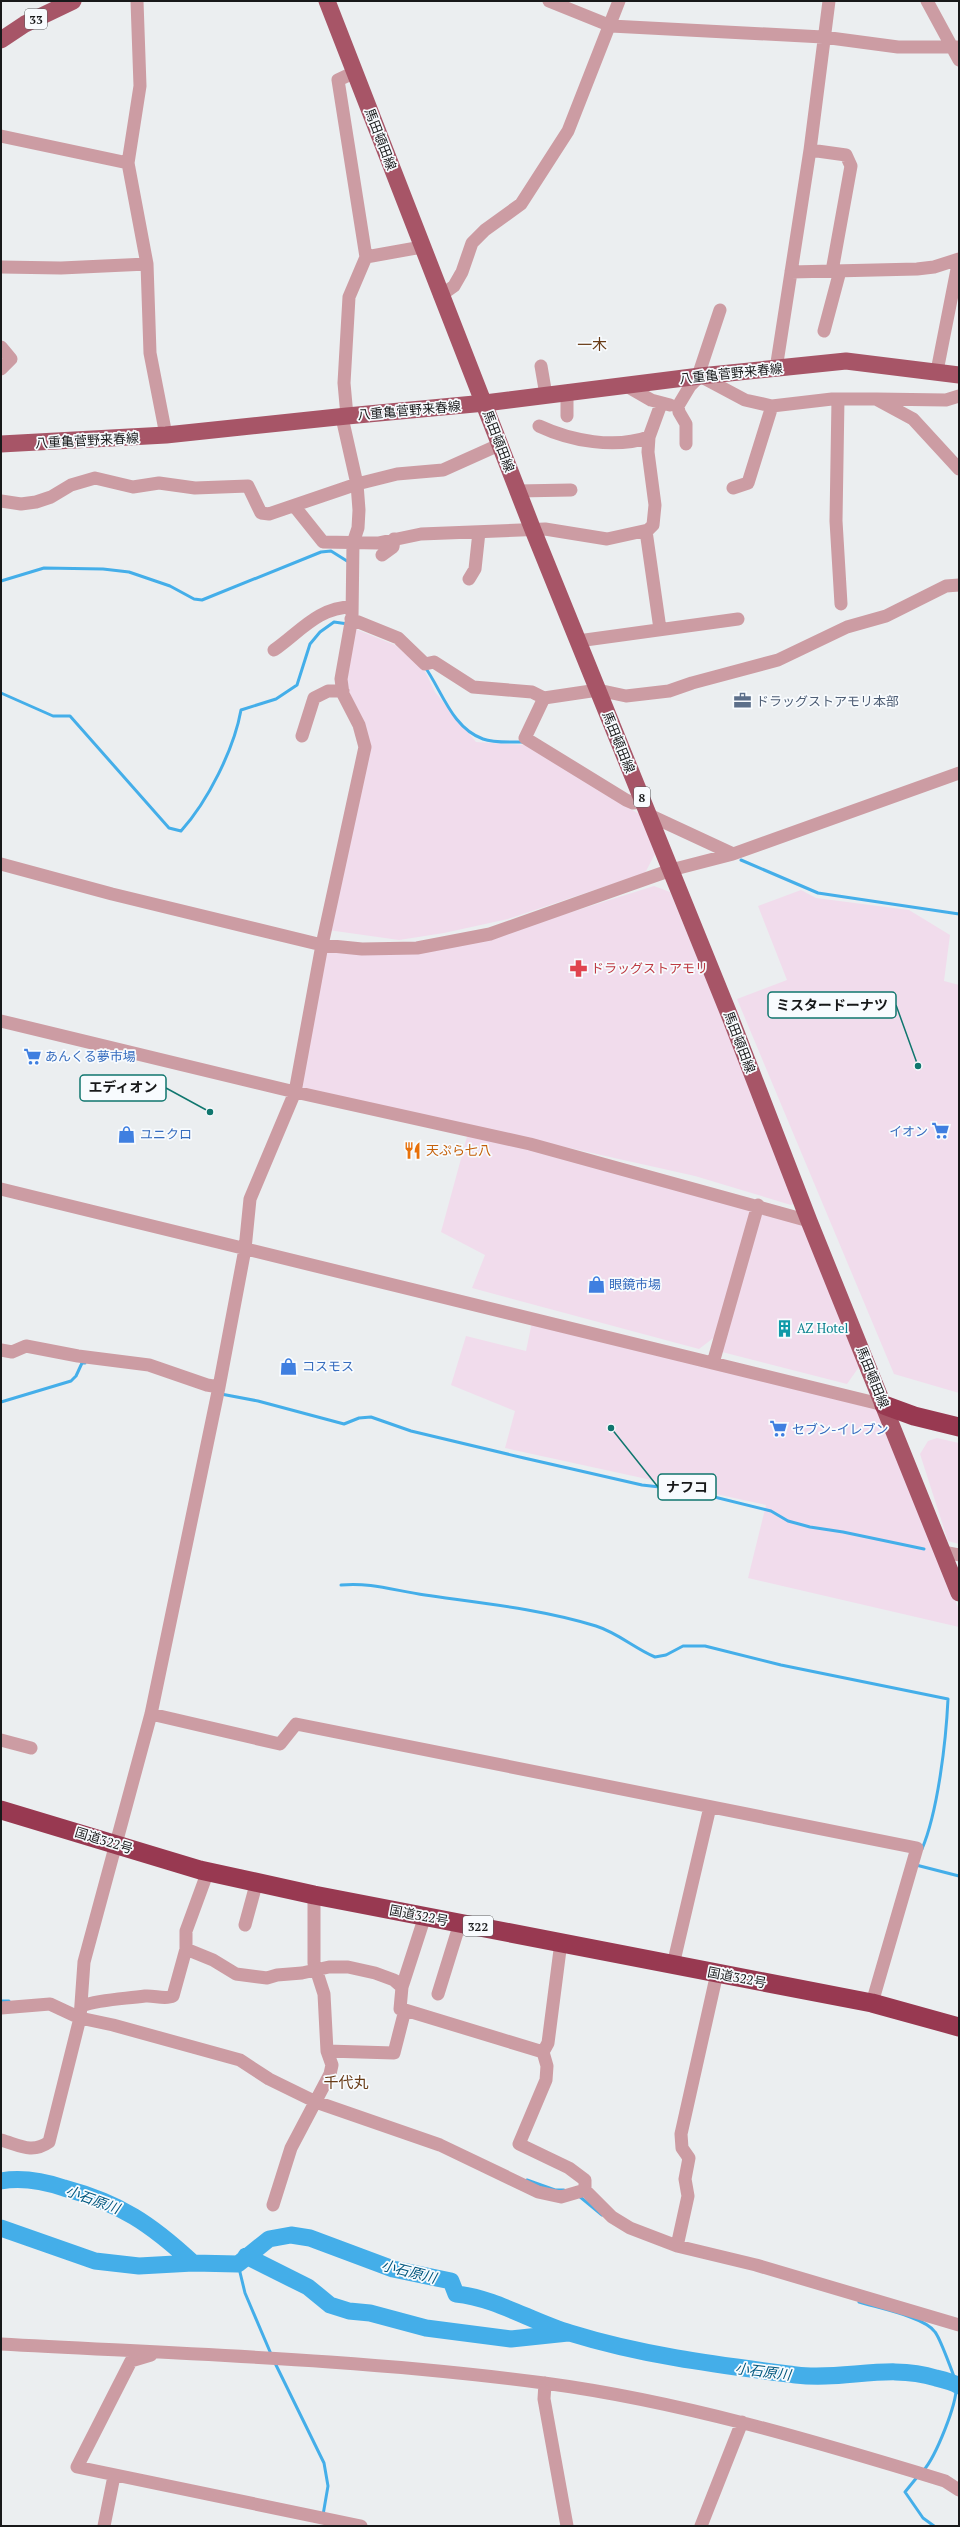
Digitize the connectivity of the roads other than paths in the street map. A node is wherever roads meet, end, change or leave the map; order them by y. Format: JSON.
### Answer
{"nodes":[{"id":1,"x":72,"y":1,"type":"edge"},
{"id":2,"x":136,"y":1,"type":"edge"},
{"id":3,"x":326,"y":1,"type":"edge"},
{"id":4,"x":549,"y":1,"type":"edge"},
{"id":5,"x":620,"y":1,"type":"edge"},
{"id":6,"x":829,"y":1,"type":"edge"},
{"id":7,"x":927,"y":1,"type":"edge"},
{"id":8,"x":611,"y":26,"type":"junction"},
{"id":9,"x":823,"y":37,"type":"junction"},
{"id":10,"x":1,"y":40,"type":"edge"},
{"id":11,"x":955,"y":47,"type":"edge"},
{"id":12,"x":959,"y":60,"type":"edge"},
{"id":13,"x":355,"y":72,"type":"junction"},
{"id":14,"x":1,"y":136,"type":"edge"},
{"id":15,"x":810,"y":150,"type":"junction"},
{"id":16,"x":128,"y":163,"type":"junction"},
{"id":17,"x":422,"y":247,"type":"junction"},
{"id":18,"x":366,"y":257,"type":"junction"},
{"id":19,"x":959,"y":259,"type":"edge"},
{"id":20,"x":147,"y":264,"type":"junction"},
{"id":21,"x":1,"y":267,"type":"edge"},
{"id":22,"x":836,"y":271,"type":"junction"},
{"id":23,"x":791,"y":272,"type":"junction"},
{"id":24,"x":440,"y":296,"type":"junction"},
{"id":25,"x":720,"y":310,"type":"dead end"},
{"id":26,"x":824,"y":330,"type":"dead end"},
{"id":27,"x":1,"y":347,"type":"edge"},
{"id":28,"x":541,"y":366,"type":"dead end"},
{"id":29,"x":1,"y":369,"type":"edge"},
{"id":30,"x":776,"y":369,"type":"junction"},
{"id":31,"x":937,"y":371,"type":"junction"},
{"id":32,"x":959,"y":375,"type":"edge"},
{"id":33,"x":700,"y":376,"type":"junction"},
{"id":34,"x":625,"y":385,"type":"junction"},
{"id":35,"x":567,"y":392,"type":"junction"},
{"id":36,"x":546,"y":395,"type":"junction"},
{"id":37,"x":959,"y":396,"type":"edge"},
{"id":38,"x":838,"y":399,"type":"junction"},
{"id":39,"x":876,"y":399,"type":"junction"},
{"id":40,"x":485,"y":403,"type":"junction"},
{"id":41,"x":661,"y":404,"type":"junction"},
{"id":42,"x":678,"y":406,"type":"junction"},
{"id":43,"x":772,"y":406,"type":"junction"},
{"id":44,"x":567,"y":416,"type":"dead end"},
{"id":45,"x":345,"y":419,"type":"junction"},
{"id":46,"x":539,"y":426,"type":"dead end"},
{"id":47,"x":166,"y":436,"type":"junction"},
{"id":48,"x":649,"y":437,"type":"junction"},
{"id":49,"x":1,"y":444,"type":"edge"},
{"id":50,"x":501,"y":444,"type":"junction"},
{"id":51,"x":686,"y":444,"type":"dead end"},
{"id":52,"x":959,"y":469,"type":"edge"},
{"id":53,"x":357,"y":484,"type":"junction"},
{"id":54,"x":733,"y":488,"type":"dead end"},
{"id":55,"x":571,"y":490,"type":"dead end"},
{"id":56,"x":518,"y":491,"type":"junction"},
{"id":57,"x":1,"y":501,"type":"edge"},
{"id":58,"x":294,"y":506,"type":"junction"},
{"id":59,"x":533,"y":530,"type":"junction"},
{"id":60,"x":646,"y":530,"type":"junction"},
{"id":61,"x":479,"y":532,"type":"junction"},
{"id":62,"x":394,"y":539,"type":"junction"},
{"id":63,"x":353,"y":543,"type":"junction"},
{"id":64,"x":382,"y":554,"type":"dead end"},
{"id":65,"x":469,"y":579,"type":"dead end"},
{"id":66,"x":959,"y":585,"type":"edge"},
{"id":67,"x":841,"y":604,"type":"dead end"},
{"id":68,"x":351,"y":619,"type":"junction"},
{"id":69,"x":738,"y":619,"type":"dead end"},
{"id":70,"x":660,"y":629,"type":"junction"},
{"id":71,"x":578,"y":641,"type":"junction"},
{"id":72,"x":274,"y":650,"type":"dead end"},
{"id":73,"x":598,"y":690,"type":"junction"},
{"id":74,"x":342,"y":691,"type":"junction"},
{"id":75,"x":544,"y":698,"type":"junction"},
{"id":76,"x":302,"y":736,"type":"dead end"},
{"id":77,"x":959,"y":773,"type":"edge"},
{"id":78,"x":646,"y":808,"type":"junction"},
{"id":79,"x":733,"y":854,"type":"junction"},
{"id":80,"x":1,"y":864,"type":"edge"},
{"id":81,"x":671,"y":870,"type":"junction"},
{"id":82,"x":322,"y":945,"type":"junction"},
{"id":83,"x":1,"y":1021,"type":"edge"},
{"id":84,"x":295,"y":1092,"type":"junction"},
{"id":85,"x":1,"y":1189,"type":"edge"},
{"id":86,"x":758,"y":1205,"type":"junction"},
{"id":87,"x":809,"y":1221,"type":"junction"},
{"id":88,"x":245,"y":1249,"type":"junction"},
{"id":89,"x":1,"y":1350,"type":"edge"},
{"id":90,"x":713,"y":1363,"type":"junction"},
{"id":91,"x":218,"y":1392,"type":"junction"},
{"id":92,"x":884,"y":1404,"type":"junction"},
{"id":93,"x":959,"y":1415,"type":"edge"},
{"id":94,"x":959,"y":1427,"type":"edge"},
{"id":95,"x":951,"y":1554,"type":"edge"},
{"id":96,"x":959,"y":1593,"type":"edge"},
{"id":97,"x":152,"y":1714,"type":"junction"},
{"id":98,"x":1,"y":1740,"type":"edge"},
{"id":99,"x":32,"y":1748,"type":"dead end"},
{"id":100,"x":710,"y":1807,"type":"junction"},
{"id":101,"x":1,"y":1810,"type":"edge"},
{"id":102,"x":115,"y":1843,"type":"junction"},
{"id":103,"x":208,"y":1871,"type":"junction"},
{"id":104,"x":257,"y":1882,"type":"junction"},
{"id":105,"x":314,"y":1895,"type":"junction"},
{"id":106,"x":425,"y":1916,"type":"junction"},
{"id":107,"x":460,"y":1923,"type":"junction"},
{"id":108,"x":245,"y":1925,"type":"dead end"},
{"id":109,"x":561,"y":1942,"type":"junction"},
{"id":110,"x":186,"y":1950,"type":"junction"},
{"id":111,"x":673,"y":1965,"type":"junction"},
{"id":112,"x":317,"y":1970,"type":"junction"},
{"id":113,"x":717,"y":1973,"type":"junction"},
{"id":114,"x":402,"y":1987,"type":"junction"},
{"id":115,"x":438,"y":1994,"type":"dead end"},
{"id":116,"x":872,"y":2003,"type":"junction"},
{"id":117,"x":1,"y":2008,"type":"edge"},
{"id":118,"x":405,"y":2010,"type":"junction"},
{"id":119,"x":81,"y":2012,"type":"junction"},
{"id":120,"x":959,"y":2027,"type":"edge"},
{"id":121,"x":327,"y":2051,"type":"junction"},
{"id":122,"x":543,"y":2052,"type":"junction"},
{"id":123,"x":317,"y":2099,"type":"junction"},
{"id":124,"x":1,"y":2140,"type":"edge"},
{"id":125,"x":578,"y":2192,"type":"junction"},
{"id":126,"x":273,"y":2204,"type":"dead end"},
{"id":127,"x":677,"y":2246,"type":"junction"},
{"id":128,"x":959,"y":2325,"type":"edge"},
{"id":129,"x":1,"y":2344,"type":"edge"},
{"id":130,"x":163,"y":2352,"type":"junction"},
{"id":131,"x":545,"y":2383,"type":"junction"},
{"id":132,"x":742,"y":2422,"type":"junction"},
{"id":133,"x":114,"y":2476,"type":"junction"},
{"id":134,"x":959,"y":2490,"type":"edge"},
{"id":135,"x":104,"y":2526,"type":"edge"},
{"id":136,"x":361,"y":2526,"type":"edge"},
{"id":137,"x":566,"y":2526,"type":"edge"},
{"id":138,"x":701,"y":2526,"type":"edge"}],
"edges":[{"from":1,"to":10,"type":"main road","number":"33"},
{"from":2,"to":16,"type":"street"},
{"from":3,"to":13,"type":"main road","name":"馬田頓田線","number":"8"},
{"from":4,"to":8,"type":"street"},
{"from":5,"to":8,"type":"street"},
{"from":6,"to":9,"type":"street"},
{"from":7,"to":11,"type":"street"},
{"from":8,"to":9,"type":"street"},
{"from":8,"to":24,"type":"street"},
{"from":9,"to":11,"type":"street"},
{"from":9,"to":15,"type":"street"},
{"from":11,"to":12,"type":"street"},
{"from":13,"to":17,"type":"main road","name":"馬田頓田線","number":"8"},
{"from":13,"to":18,"type":"street"},
{"from":14,"to":16,"type":"street"},
{"from":15,"to":22,"type":"street"},
{"from":15,"to":23,"type":"street"},
{"from":16,"to":20,"type":"street"},
{"from":17,"to":18,"type":"street"},
{"from":17,"to":24,"type":"main road","name":"馬田頓田線","number":"8"},
{"from":18,"to":45,"type":"street"},
{"from":19,"to":22,"type":"street"},
{"from":19,"to":31,"type":"street"},
{"from":20,"to":21,"type":"street"},
{"from":20,"to":47,"type":"street"},
{"from":22,"to":23,"type":"street"},
{"from":22,"to":26,"type":"street"},
{"from":23,"to":30,"type":"street"},
{"from":24,"to":40,"type":"main road","name":"馬田頓田線","number":"8"},
{"from":25,"to":33,"type":"street"},
{"from":27,"to":29,"type":"street"},
{"from":28,"to":36,"type":"street"},
{"from":30,"to":31,"type":"main road","name":"八重亀菅野来春線"},
{"from":30,"to":33,"type":"main road","name":"八重亀菅野来春線"},
{"from":31,"to":32,"type":"main road","name":"八重亀菅野来春線"},
{"from":33,"to":34,"type":"main road","name":"八重亀菅野来春線"},
{"from":33,"to":42,"type":"street"},
{"from":33,"to":43,"type":"street"},
{"from":34,"to":35,"type":"main road","name":"八重亀菅野来春線"},
{"from":34,"to":41,"type":"street"},
{"from":35,"to":36,"type":"main road","name":"八重亀菅野来春線"},
{"from":35,"to":44,"type":"street"},
{"from":36,"to":40,"type":"main road","name":"八重亀菅野来春線"},
{"from":37,"to":39,"type":"street"},
{"from":38,"to":39,"type":"street"},
{"from":38,"to":43,"type":"street"},
{"from":38,"to":67,"type":"street"},
{"from":39,"to":52,"type":"street"},
{"from":40,"to":45,"type":"main road","name":"八重亀菅野来春線"},
{"from":40,"to":50,"type":"main road","name":"馬田頓田線","number":"8"},
{"from":41,"to":42,"type":"street"},
{"from":41,"to":48,"type":"street"},
{"from":42,"to":51,"type":"street"},
{"from":43,"to":54,"type":"street"},
{"from":45,"to":47,"type":"main road","name":"八重亀菅野来春線"},
{"from":45,"to":53,"type":"street"},
{"from":46,"to":48,"type":"street"},
{"from":47,"to":49,"type":"main road","name":"八重亀菅野来春線"},
{"from":48,"to":60,"type":"street"},
{"from":50,"to":53,"type":"street"},
{"from":50,"to":56,"type":"main road","name":"馬田頓田線","number":"8"},
{"from":53,"to":58,"type":"street"},
{"from":53,"to":63,"type":"street"},
{"from":55,"to":56,"type":"street"},
{"from":56,"to":59,"type":"main road","name":"馬田頓田線","number":"8"},
{"from":57,"to":58,"type":"street"},
{"from":58,"to":63,"type":"street"},
{"from":59,"to":60,"type":"street"},
{"from":59,"to":61,"type":"street"},
{"from":59,"to":71,"type":"main road","name":"馬田頓田線","number":"8"},
{"from":60,"to":70,"type":"street"},
{"from":61,"to":62,"type":"street"},
{"from":61,"to":65,"type":"street"},
{"from":62,"to":63,"type":"street"},
{"from":62,"to":64,"type":"street"},
{"from":63,"to":68,"type":"street"},
{"from":66,"to":73,"type":"street"},
{"from":68,"to":72,"type":"street"},
{"from":68,"to":74,"type":"street"},
{"from":68,"to":75,"type":"street"},
{"from":69,"to":70,"type":"street"},
{"from":70,"to":71,"type":"street"},
{"from":71,"to":73,"type":"main road","name":"馬田頓田線","number":"8"},
{"from":73,"to":75,"type":"street"},
{"from":73,"to":78,"type":"main road","name":"馬田頓田線","number":"8"},
{"from":74,"to":76,"type":"street"},
{"from":74,"to":82,"type":"street"},
{"from":75,"to":78,"type":"street"},
{"from":77,"to":79,"type":"street"},
{"from":78,"to":79,"type":"street"},
{"from":78,"to":81,"type":"main road","name":"馬田頓田線","number":"8"},
{"from":79,"to":81,"type":"street"},
{"from":80,"to":82,"type":"street"},
{"from":81,"to":82,"type":"street"},
{"from":81,"to":87,"type":"main road","name":"馬田頓田線","number":"8"},
{"from":82,"to":84,"type":"street"},
{"from":83,"to":84,"type":"street"},
{"from":84,"to":86,"type":"street"},
{"from":84,"to":88,"type":"street"},
{"from":85,"to":88,"type":"street"},
{"from":86,"to":87,"type":"street"},
{"from":86,"to":90,"type":"street"},
{"from":87,"to":92,"type":"main road","name":"馬田頓田線","number":"8"},
{"from":88,"to":90,"type":"street"},
{"from":88,"to":91,"type":"street"},
{"from":89,"to":91,"type":"street"},
{"from":90,"to":92,"type":"street"},
{"from":91,"to":97,"type":"street"},
{"from":92,"to":93,"type":"highway"},
{"from":92,"to":94,"type":"highway"},
{"from":92,"to":95,"type":"main road","name":"馬田頓田線","number":"8"},
{"from":95,"to":96,"type":"main road","name":"馬田頓田線","number":"8"},
{"from":97,"to":100,"type":"street"},
{"from":97,"to":102,"type":"street"},
{"from":98,"to":99,"type":"street"},
{"from":100,"to":111,"type":"street"},
{"from":100,"to":116,"type":"street"},
{"from":101,"to":102,"type":"highway","name":"国道322号","number":"322"},
{"from":102,"to":103,"type":"highway","name":"国道322号","number":"322"},
{"from":102,"to":119,"type":"street"},
{"from":103,"to":104,"type":"highway","name":"国道322号","number":"322"},
{"from":103,"to":110,"type":"street"},
{"from":104,"to":105,"type":"highway","name":"国道322号","number":"322"},
{"from":104,"to":108,"type":"street"},
{"from":105,"to":106,"type":"highway","name":"国道322号","number":"322"},
{"from":105,"to":112,"type":"street"},
{"from":106,"to":107,"type":"highway","name":"国道322号","number":"322"},
{"from":106,"to":114,"type":"street"},
{"from":107,"to":109,"type":"highway","name":"国道322号","number":"322"},
{"from":107,"to":115,"type":"street"},
{"from":109,"to":111,"type":"highway","name":"国道322号","number":"322"},
{"from":109,"to":122,"type":"street"},
{"from":110,"to":112,"type":"street"},
{"from":110,"to":119,"type":"street"},
{"from":111,"to":113,"type":"highway","name":"国道322号","number":"322"},
{"from":112,"to":114,"type":"street"},
{"from":112,"to":121,"type":"street"},
{"from":113,"to":116,"type":"highway","name":"国道322号","number":"322"},
{"from":113,"to":127,"type":"street"},
{"from":114,"to":118,"type":"street"},
{"from":116,"to":120,"type":"highway","name":"国道322号","number":"322"},
{"from":117,"to":119,"type":"street"},
{"from":118,"to":121,"type":"street"},
{"from":118,"to":122,"type":"street"},
{"from":119,"to":123,"type":"street"},
{"from":119,"to":124,"type":"street"},
{"from":121,"to":123,"type":"street"},
{"from":122,"to":125,"type":"street"},
{"from":123,"to":125,"type":"street"},
{"from":123,"to":126,"type":"street"},
{"from":125,"to":127,"type":"street"},
{"from":127,"to":128,"type":"street"},
{"from":129,"to":130,"type":"street"},
{"from":130,"to":131,"type":"street"},
{"from":130,"to":133,"type":"street"},
{"from":131,"to":132,"type":"street"},
{"from":131,"to":137,"type":"street"},
{"from":132,"to":134,"type":"street"},
{"from":132,"to":138,"type":"street"},
{"from":133,"to":135,"type":"street"},
{"from":133,"to":136,"type":"street"}]}
